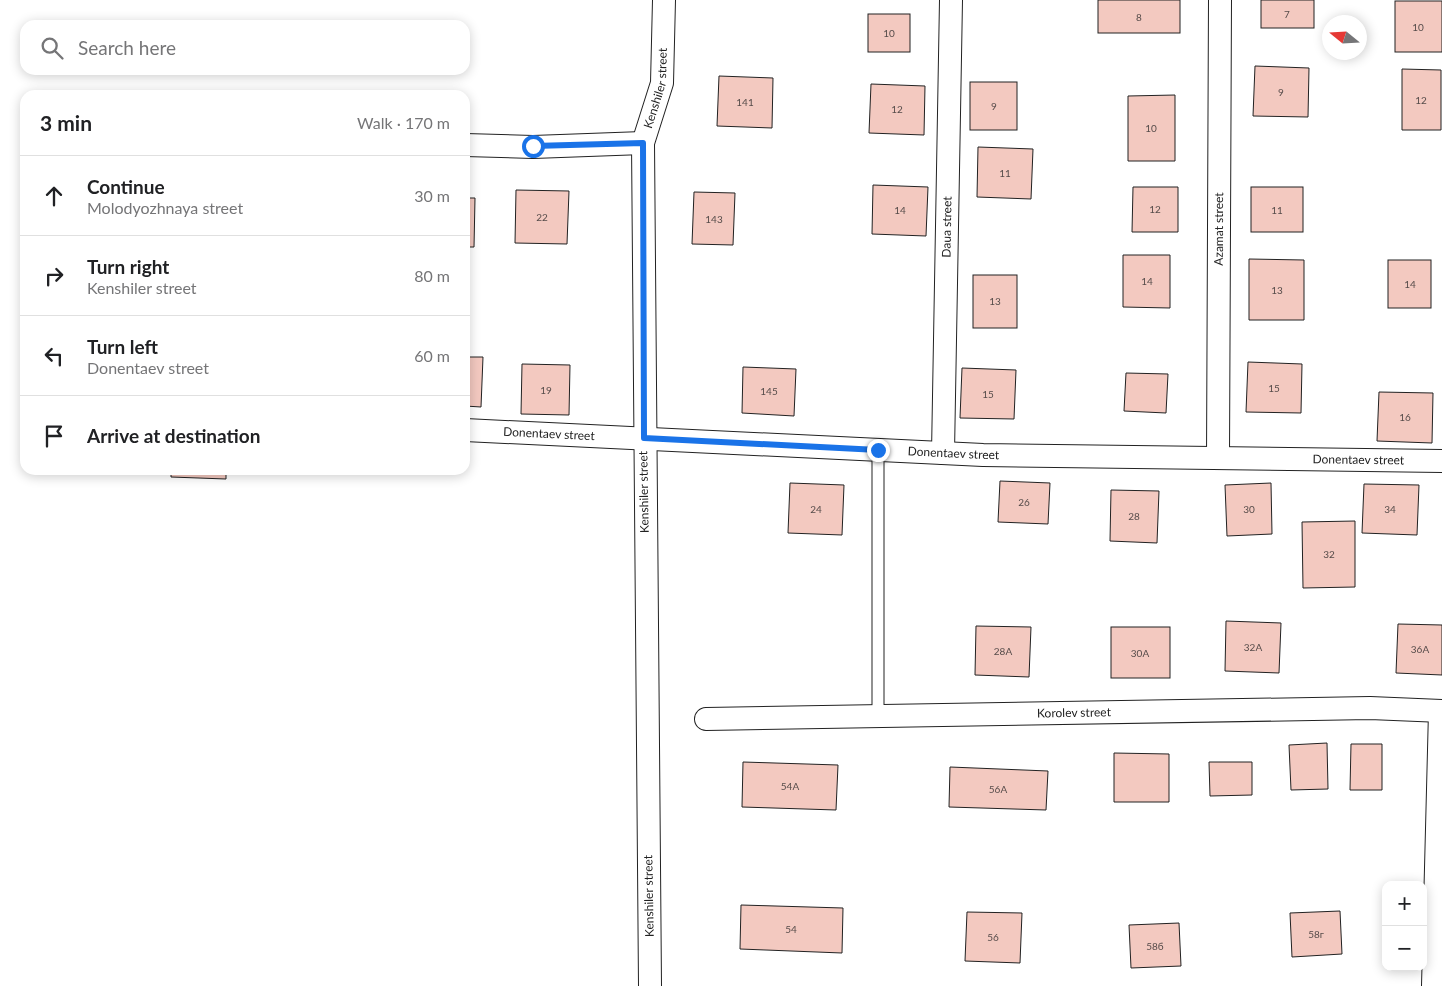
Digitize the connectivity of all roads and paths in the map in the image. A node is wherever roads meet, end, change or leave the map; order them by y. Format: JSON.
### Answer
{"nodes":[{"id":1,"x":664,"y":0,"type":"edge"},
{"id":2,"x":951,"y":0,"type":"edge"},
{"id":3,"x":1220,"y":0,"type":"edge"},
{"id":4,"x":643,"y":143,"type":"junction"},
{"id":5,"x":470,"y":145,"type":"edge"},
{"id":6,"x":470,"y":430,"type":"edge"},
{"id":7,"x":644,"y":438,"type":"junction"},
{"id":8,"x":878,"y":450,"type":"junction"},
{"id":9,"x":943,"y":453,"type":"junction"},
{"id":10,"x":1218,"y":458,"type":"junction"},
{"id":11,"x":1442,"y":461,"type":"edge"},
{"id":12,"x":1441,"y":711,"type":"edge"},
{"id":13,"x":878,"y":716,"type":"junction"},
{"id":14,"x":706,"y":719,"type":"dead end"},
{"id":15,"x":650,"y":986,"type":"edge"},
{"id":16,"x":1433,"y":986,"type":"edge"}],
"edges":[{"from":1,"to":4,"type":"street","name":"Kenshiler street"},
{"from":2,"to":9,"type":"street","name":"Daua street"},
{"from":3,"to":10,"type":"street","name":"Azamat street"},
{"from":4,"to":5,"type":"street"},
{"from":4,"to":7,"type":"street","name":"Kenshiler street"},
{"from":6,"to":7,"type":"street","name":"Donentaev street"},
{"from":7,"to":8,"type":"street","name":"Donentaev street"},
{"from":7,"to":15,"type":"street","name":"Kenshiler street"},
{"from":8,"to":9,"type":"street","name":"Donentaev street"},
{"from":8,"to":13,"type":"lane"},
{"from":9,"to":10,"type":"street","name":"Donentaev street"},
{"from":10,"to":11,"type":"street","name":"Donentaev street"},
{"from":12,"to":13,"type":"street","name":"Korolev street"},
{"from":12,"to":16,"type":"street"},
{"from":13,"to":14,"type":"street","name":"Korolev street"}]}
